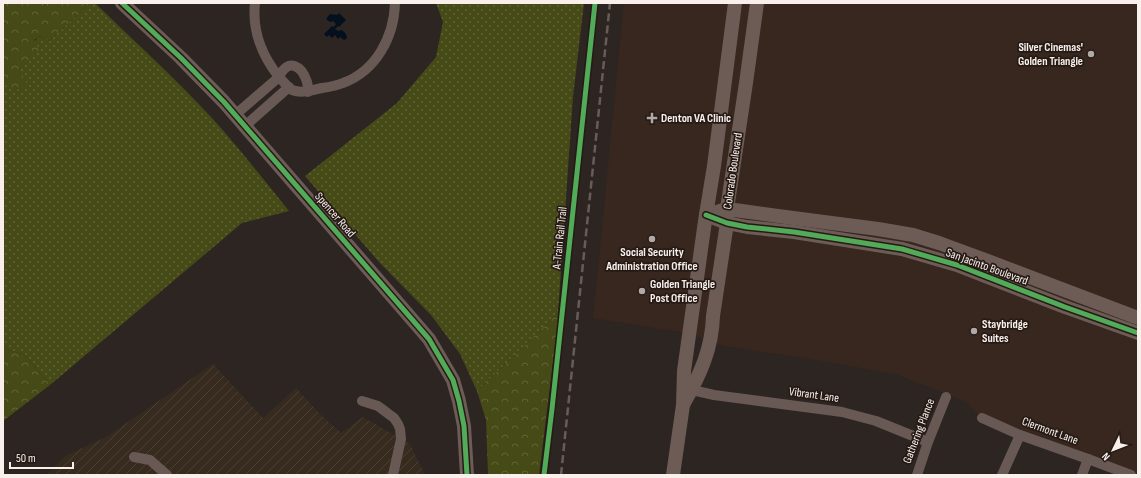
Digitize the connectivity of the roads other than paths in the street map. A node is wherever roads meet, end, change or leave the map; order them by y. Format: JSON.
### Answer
{"nodes":[{"id":1,"x":122,"y":3,"type":"edge"},
{"id":2,"x":254,"y":3,"type":"edge"},
{"id":3,"x":395,"y":3,"type":"edge"},
{"id":4,"x":735,"y":3,"type":"edge"},
{"id":5,"x":757,"y":3,"type":"edge"},
{"id":6,"x":280,"y":77,"type":"junction"},
{"id":7,"x":289,"y":87,"type":"junction"},
{"id":8,"x":308,"y":92,"type":"junction"},
{"id":9,"x":240,"y":121,"type":"junction"},
{"id":10,"x":706,"y":214,"type":"junction"},
{"id":11,"x":727,"y":216,"type":"junction"},
{"id":12,"x":833,"y":223,"type":"junction"},
{"id":13,"x":830,"y":238,"type":"junction"},
{"id":14,"x":1041,"y":282,"type":"junction"},
{"id":15,"x":1036,"y":296,"type":"junction"},
{"id":16,"x":1138,"y":318,"type":"edge"},
{"id":17,"x":1138,"y":333,"type":"edge"},
{"id":18,"x":692,"y":390,"type":"junction"},
{"id":19,"x":946,"y":397,"type":"dead end"},
{"id":20,"x":362,"y":401,"type":"dead end"},
{"id":21,"x":683,"y":405,"type":"junction"},
{"id":22,"x":982,"y":418,"type":"dead end"},
{"id":23,"x":1020,"y":435,"type":"junction"},
{"id":24,"x":928,"y":442,"type":"junction"},
{"id":25,"x":134,"y":458,"type":"dead end"},
{"id":26,"x":1088,"y":458,"type":"junction"},
{"id":27,"x":167,"y":475,"type":"edge"},
{"id":28,"x":393,"y":475,"type":"edge"},
{"id":29,"x":467,"y":475,"type":"edge"},
{"id":30,"x":673,"y":475,"type":"edge"},
{"id":31,"x":917,"y":475,"type":"edge"},
{"id":32,"x":1002,"y":475,"type":"edge"},
{"id":33,"x":1082,"y":475,"type":"edge"},
{"id":34,"x":1131,"y":475,"type":"edge"}],
"edges":[{"from":1,"to":9,"type":"street","name":"Spencer Road"},
{"from":2,"to":6,"type":"street"},
{"from":3,"to":8,"type":"street"},
{"from":4,"to":10,"type":"street","name":"Colorado Boulevard"},
{"from":5,"to":11,"type":"street","name":"Colorado Boulevard"},
{"from":6,"to":7,"type":"street"},
{"from":6,"to":8,"type":"street"},
{"from":6,"to":9,"type":"street"},
{"from":7,"to":8,"type":"street"},
{"from":7,"to":9,"type":"street"},
{"from":9,"to":29,"type":"street","name":"Spencer Road"},
{"from":10,"to":11,"type":"street","name":"San Jacinto Boulevard"},
{"from":10,"to":21,"type":"street","name":"Colorado Boulevard"},
{"from":11,"to":12,"type":"street","name":"San Jacinto Boulevard"},
{"from":11,"to":13,"type":"street","name":"San Jacinto Boulevard"},
{"from":11,"to":18,"type":"street","name":"Colorado Boulevard"},
{"from":12,"to":13,"type":"street"},
{"from":12,"to":14,"type":"street","name":"San Jacinto Boulevard"},
{"from":13,"to":15,"type":"street","name":"San Jacinto Boulevard"},
{"from":14,"to":15,"type":"street"},
{"from":14,"to":16,"type":"street","name":"San Jacinto Boulevard"},
{"from":15,"to":17,"type":"street","name":"San Jacinto Boulevard"},
{"from":18,"to":21,"type":"street","name":"Colorado Boulevard"},
{"from":18,"to":24,"type":"street","name":"Vibrant Lane"},
{"from":19,"to":24,"type":"street","name":"Gathering Plance"},
{"from":20,"to":28,"type":"street"},
{"from":21,"to":30,"type":"street","name":"Colorado Boulevard"},
{"from":22,"to":23,"type":"street","name":"Clermont Lane"},
{"from":23,"to":26,"type":"street","name":"Clermont Lane"},
{"from":23,"to":32,"type":"street"},
{"from":24,"to":31,"type":"street","name":"Gathering Plance"},
{"from":25,"to":27,"type":"street"},
{"from":26,"to":33,"type":"street"},
{"from":26,"to":34,"type":"street","name":"Clermont Lane"}]}
